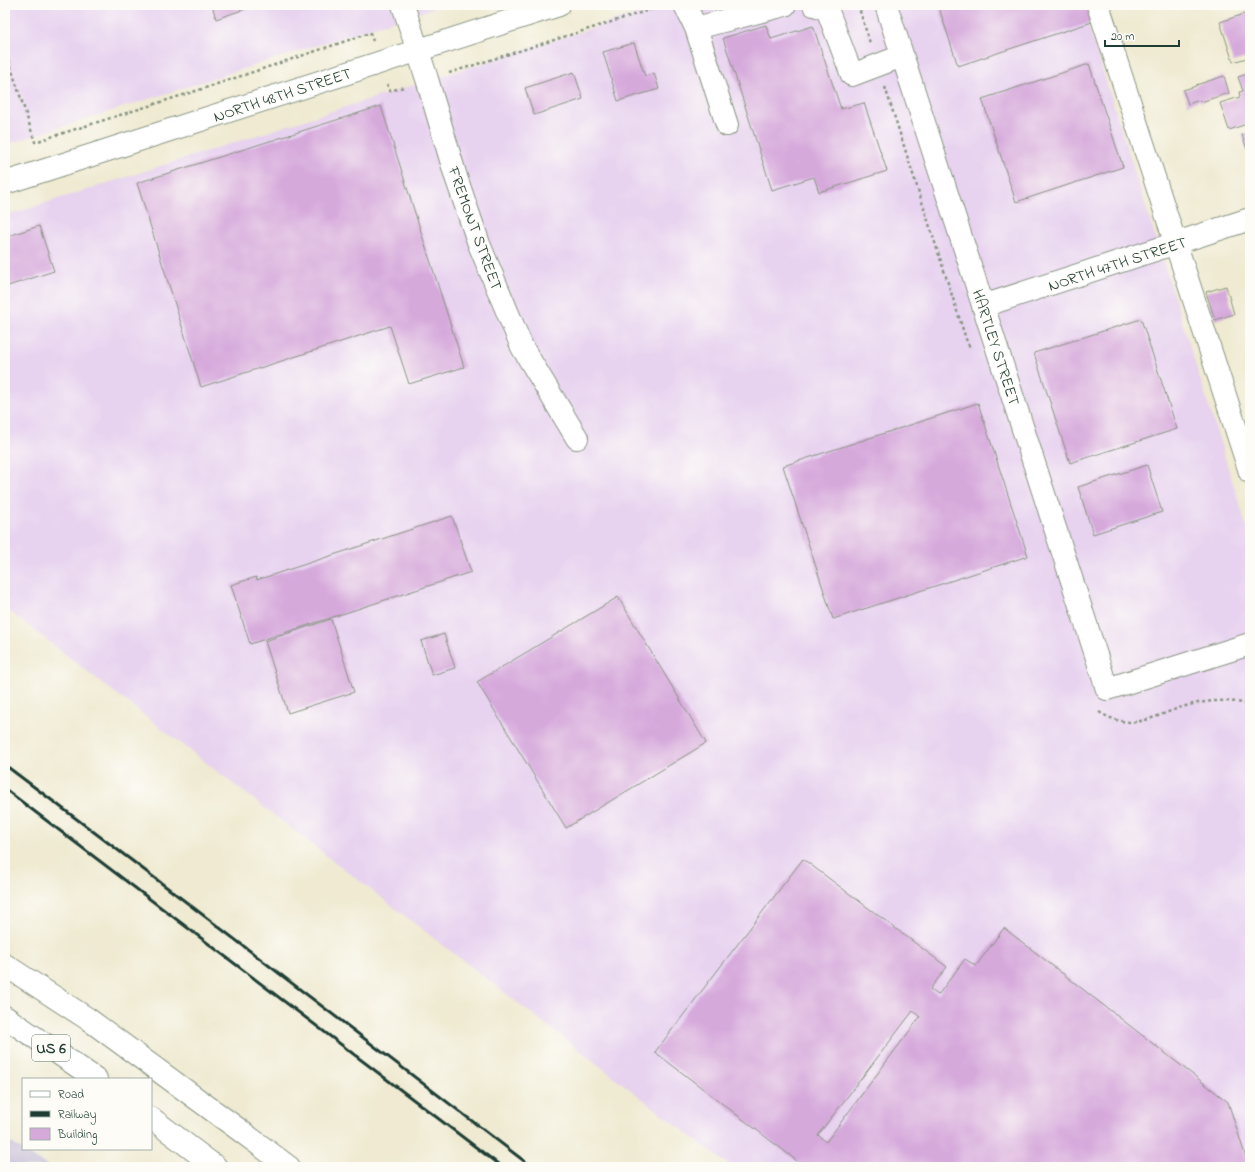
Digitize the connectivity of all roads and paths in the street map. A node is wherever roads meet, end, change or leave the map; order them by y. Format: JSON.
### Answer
{"nodes":[{"id":1,"x":402,"y":5,"type":"edge"},
{"id":2,"x":559,"y":5,"type":"edge"},
{"id":3,"x":685,"y":5,"type":"edge"},
{"id":4,"x":785,"y":5,"type":"edge"},
{"id":5,"x":814,"y":5,"type":"edge"},
{"id":6,"x":886,"y":5,"type":"edge"},
{"id":7,"x":1098,"y":5,"type":"edge"},
{"id":8,"x":696,"y":28,"type":"junction"},
{"id":9,"x":417,"y":50,"type":"junction"},
{"id":10,"x":902,"y":56,"type":"junction"},
{"id":11,"x":727,"y":125,"type":"dead end"},
{"id":12,"x":6,"y":178,"type":"edge"},
{"id":13,"x":1250,"y":219,"type":"edge"},
{"id":14,"x":1175,"y":243,"type":"junction"},
{"id":15,"x":983,"y":306,"type":"junction"},
{"id":16,"x":577,"y":438,"type":"dead end"},
{"id":17,"x":1250,"y":472,"type":"edge"},
{"id":18,"x":1250,"y":644,"type":"edge"},
{"id":19,"x":1207,"y":701,"type":"dead end"},
{"id":20,"x":1250,"y":705,"type":"edge"},
{"id":21,"x":5,"y":965,"type":"edge"},
{"id":22,"x":5,"y":1017,"type":"edge"},
{"id":23,"x":95,"y":1078,"type":"edge"},
{"id":24,"x":152,"y":1119,"type":"edge"},
{"id":25,"x":216,"y":1167,"type":"edge"},
{"id":26,"x":289,"y":1167,"type":"edge"}],
"edges":[{"from":1,"to":9,"type":"street","name":"FREMONT STREET"},
{"from":2,"to":9,"type":"street","name":"NORTH 48TH STREET"},
{"from":3,"to":8,"type":"street"},
{"from":4,"to":8,"type":"street"},
{"from":5,"to":10,"type":"street"},
{"from":6,"to":10,"type":"street","name":"HARTLEY STREET"},
{"from":7,"to":14,"type":"street"},
{"from":8,"to":11,"type":"street"},
{"from":9,"to":12,"type":"street","name":"NORTH 48TH STREET"},
{"from":9,"to":16,"type":"street","name":"FREMONT STREET"},
{"from":10,"to":15,"type":"street","name":"HARTLEY STREET"},
{"from":13,"to":14,"type":"street","name":"NORTH 47TH STREET"},
{"from":14,"to":15,"type":"street","name":"NORTH 47TH STREET"},
{"from":14,"to":17,"type":"street"},
{"from":15,"to":18,"type":"street","name":"HARTLEY STREET"},
{"from":19,"to":20,"type":"path"},
{"from":21,"to":26,"type":"street","number":"US 6"},
{"from":22,"to":23,"type":"street","number":"US 6"},
{"from":24,"to":25,"type":"street"}]}
